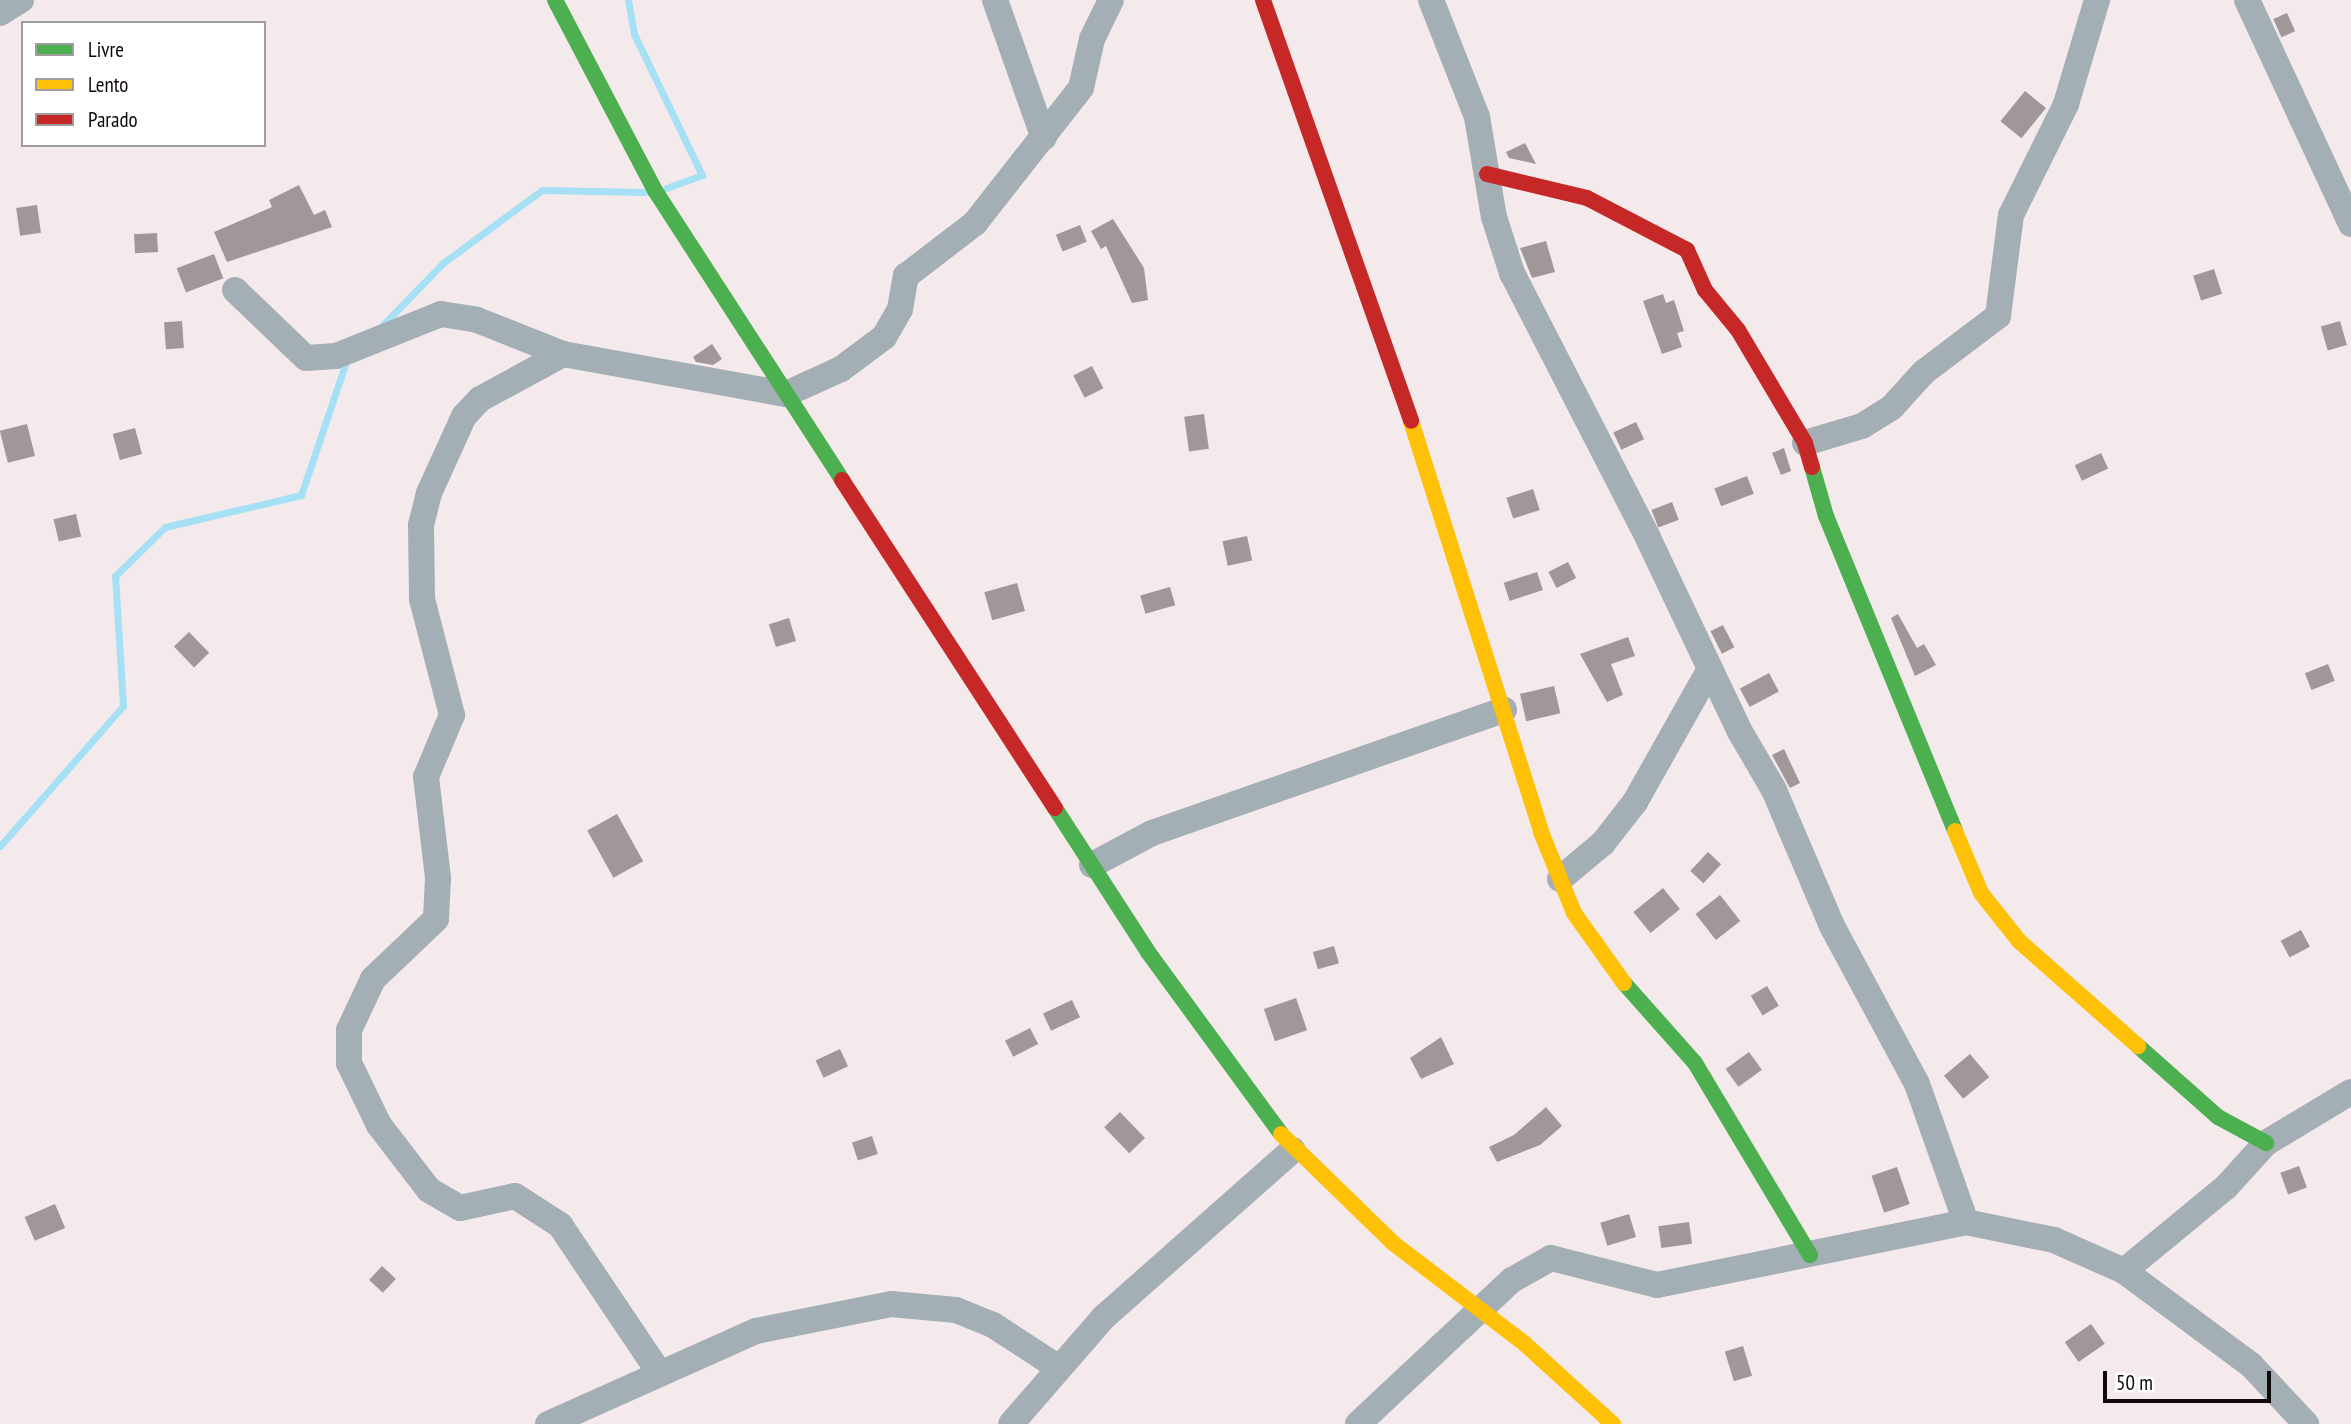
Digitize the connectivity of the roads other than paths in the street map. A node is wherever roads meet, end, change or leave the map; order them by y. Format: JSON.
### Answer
{"nodes":[{"id":1,"x":21,"y":0,"type":"edge"},
{"id":2,"x":555,"y":0,"type":"edge"},
{"id":3,"x":995,"y":0,"type":"edge"},
{"id":4,"x":1111,"y":0,"type":"edge"},
{"id":5,"x":1263,"y":0,"type":"edge"},
{"id":6,"x":1431,"y":0,"type":"edge"},
{"id":7,"x":2097,"y":0,"type":"edge"},
{"id":8,"x":2247,"y":0,"type":"edge"},
{"id":9,"x":0,"y":13,"type":"edge"},
{"id":10,"x":1044,"y":138,"type":"junction"},
{"id":11,"x":1487,"y":174,"type":"junction"},
{"id":12,"x":2351,"y":224,"type":"edge"},
{"id":13,"x":235,"y":290,"type":"dead end"},
{"id":14,"x":563,"y":354,"type":"junction"},
{"id":15,"x":786,"y":394,"type":"junction"},
{"id":16,"x":1805,"y":443,"type":"junction"},
{"id":17,"x":1710,"y":668,"type":"junction"},
{"id":18,"x":1504,"y":710,"type":"junction"},
{"id":19,"x":1092,"y":865,"type":"junction"},
{"id":20,"x":1560,"y":879,"type":"junction"},
{"id":21,"x":2351,"y":1092,"type":"edge"},
{"id":22,"x":2266,"y":1143,"type":"junction"},
{"id":23,"x":1293,"y":1150,"type":"junction"},
{"id":24,"x":1966,"y":1222,"type":"junction"},
{"id":25,"x":1810,"y":1255,"type":"junction"},
{"id":26,"x":2124,"y":1271,"type":"junction"},
{"id":27,"x":1483,"y":1311,"type":"junction"},
{"id":28,"x":1059,"y":1368,"type":"junction"},
{"id":29,"x":660,"y":1374,"type":"junction"},
{"id":30,"x":548,"y":1424,"type":"edge"},
{"id":31,"x":1011,"y":1424,"type":"edge"},
{"id":32,"x":1358,"y":1424,"type":"edge"},
{"id":33,"x":1613,"y":1424,"type":"edge"},
{"id":34,"x":2306,"y":1424,"type":"edge"}],
"edges":[{"from":1,"to":9,"type":"street"},
{"from":2,"to":15,"type":"street"},
{"from":3,"to":10,"type":"street"},
{"from":4,"to":10,"type":"street"},
{"from":5,"to":18,"type":"street"},
{"from":6,"to":11,"type":"street"},
{"from":7,"to":16,"type":"street"},
{"from":8,"to":12,"type":"street"},
{"from":10,"to":15,"type":"street"},
{"from":11,"to":16,"type":"street"},
{"from":11,"to":17,"type":"street"},
{"from":13,"to":14,"type":"street"},
{"from":14,"to":15,"type":"street"},
{"from":14,"to":29,"type":"street"},
{"from":15,"to":19,"type":"street"},
{"from":16,"to":22,"type":"street"},
{"from":17,"to":20,"type":"street"},
{"from":17,"to":24,"type":"street"},
{"from":18,"to":19,"type":"street"},
{"from":18,"to":20,"type":"street"},
{"from":19,"to":23,"type":"street"},
{"from":20,"to":25,"type":"street"},
{"from":21,"to":22,"type":"street"},
{"from":22,"to":26,"type":"street"},
{"from":23,"to":27,"type":"street"},
{"from":23,"to":28,"type":"street"},
{"from":24,"to":25,"type":"street"},
{"from":24,"to":26,"type":"street"},
{"from":25,"to":27,"type":"street"},
{"from":26,"to":34,"type":"street"},
{"from":27,"to":32,"type":"street"},
{"from":27,"to":33,"type":"street"},
{"from":28,"to":29,"type":"street"},
{"from":28,"to":31,"type":"street"},
{"from":29,"to":30,"type":"street"}]}
